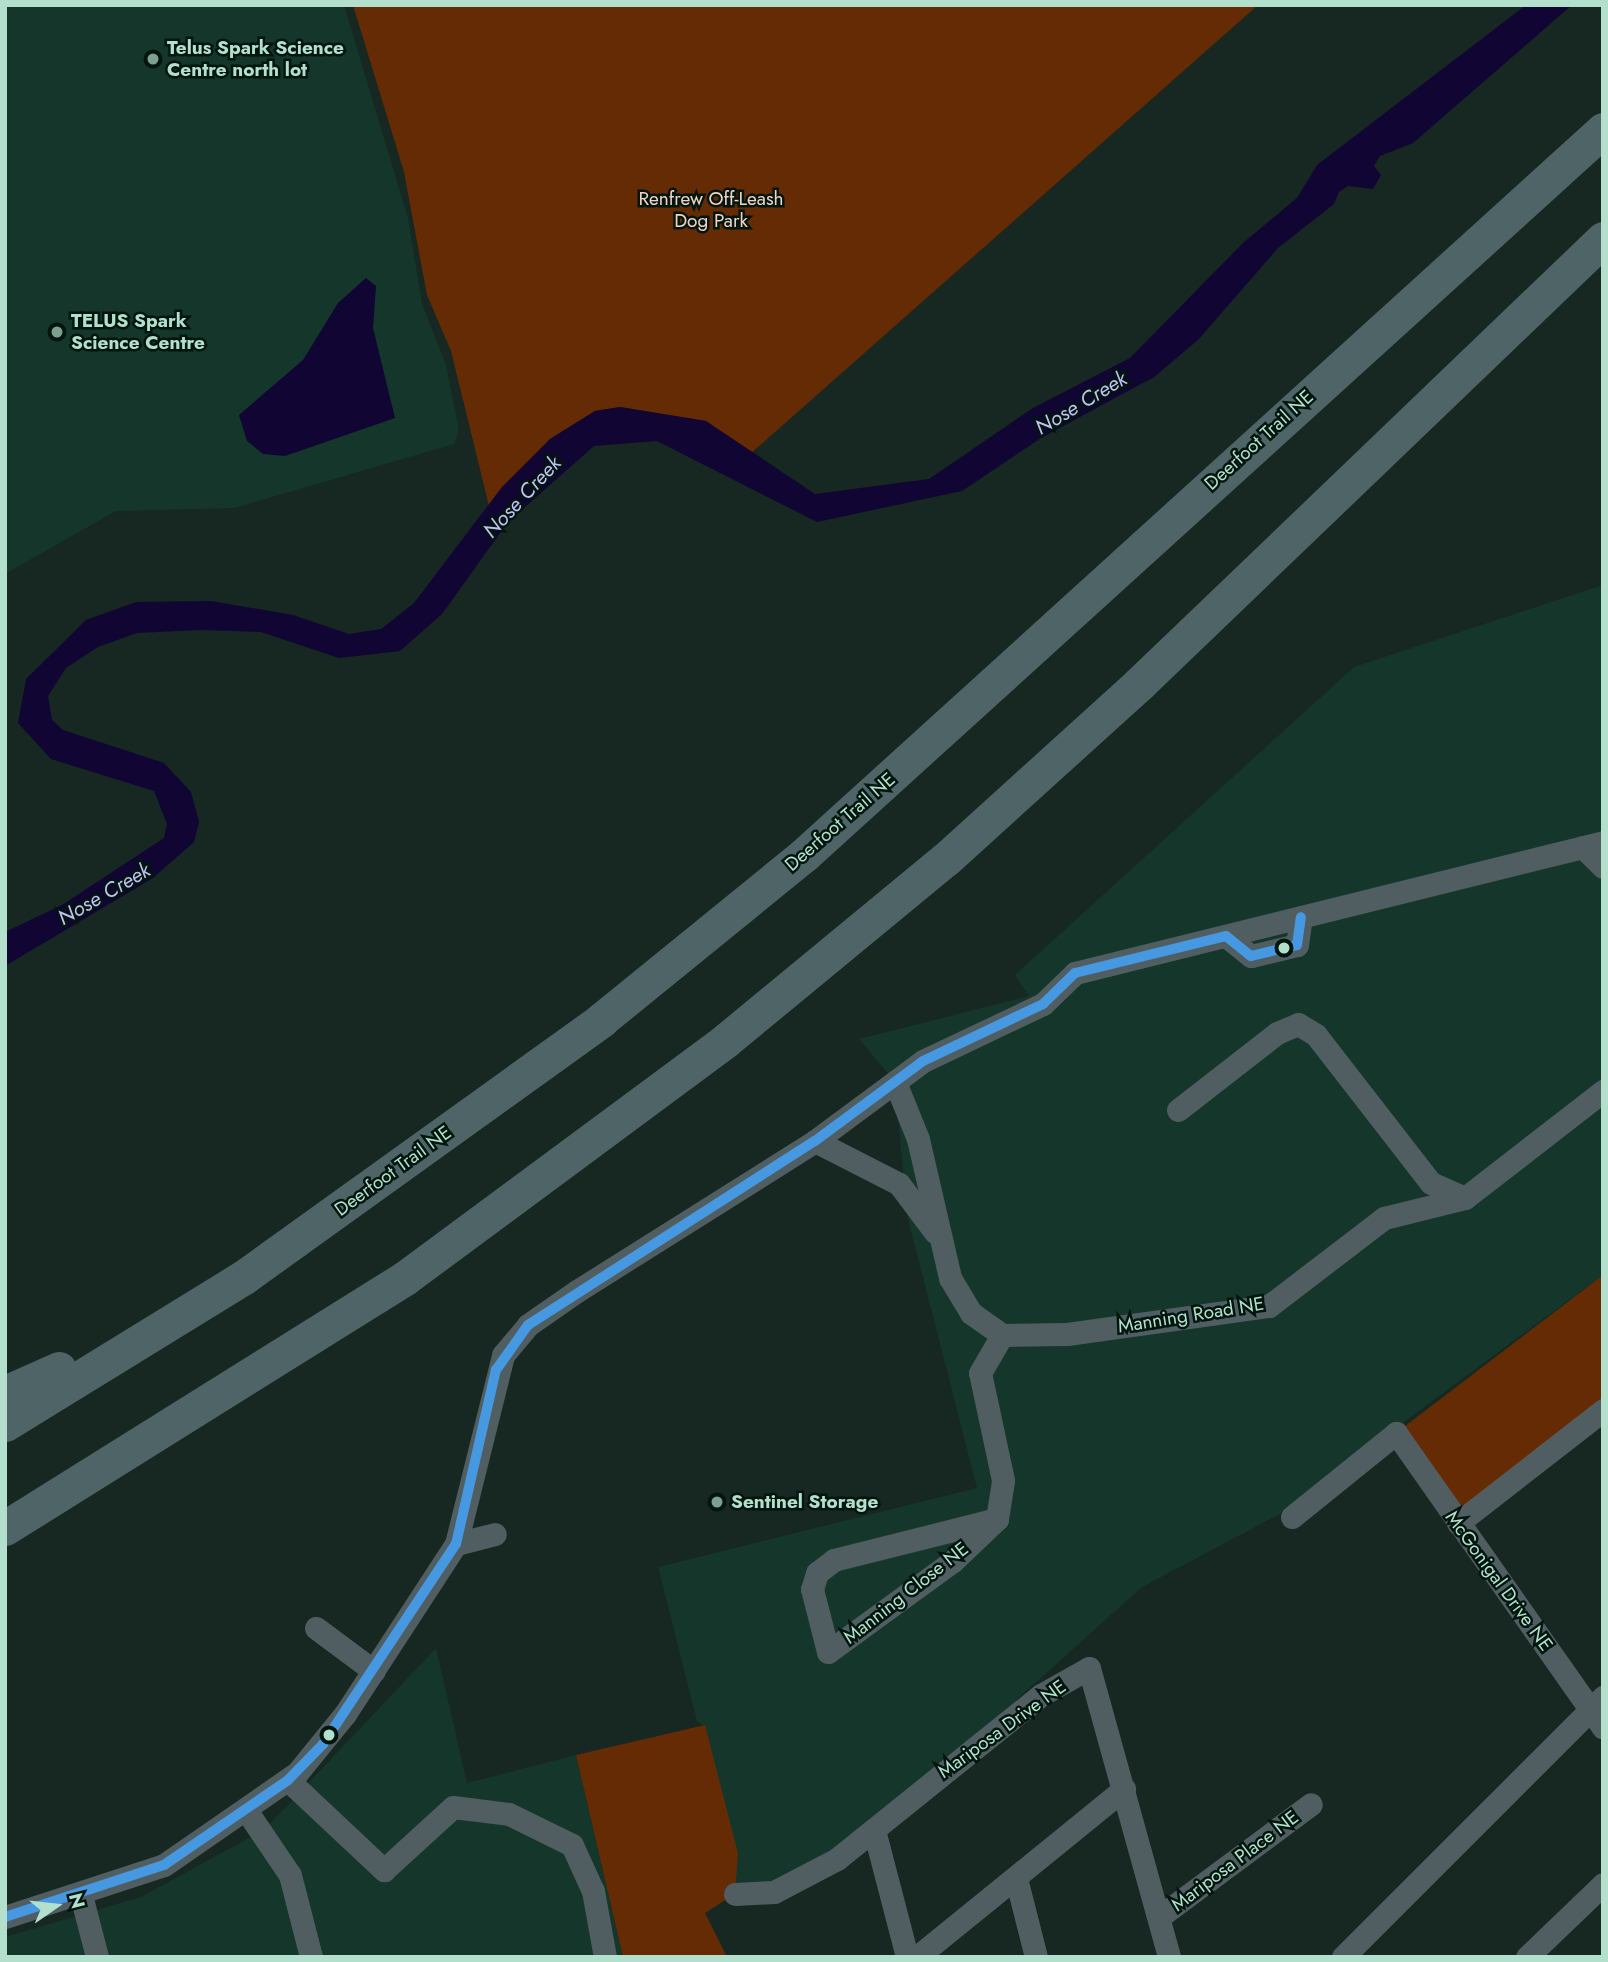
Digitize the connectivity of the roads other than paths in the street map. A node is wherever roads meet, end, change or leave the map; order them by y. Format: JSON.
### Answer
{"nodes":[{"id":1,"x":1603,"y":130,"type":"edge"},
{"id":2,"x":1603,"y":239,"type":"edge"},
{"id":3,"x":1593,"y":844,"type":"edge"},
{"id":4,"x":1603,"y":867,"type":"edge"},
{"id":5,"x":895,"y":1082,"type":"junction"},
{"id":6,"x":1603,"y":1091,"type":"edge"},
{"id":7,"x":1178,"y":1110,"type":"dead end"},
{"id":8,"x":816,"y":1141,"type":"junction"},
{"id":9,"x":1465,"y":1198,"type":"junction"},
{"id":10,"x":939,"y":1237,"type":"junction"},
{"id":11,"x":244,"y":1277,"type":"junction"},
{"id":12,"x":1002,"y":1335,"type":"junction"},
{"id":13,"x":5,"y":1393,"type":"edge"},
{"id":14,"x":1603,"y":1410,"type":"edge"},
{"id":15,"x":5,"y":1424,"type":"edge"},
{"id":16,"x":1292,"y":1517,"type":"dead end"},
{"id":17,"x":997,"y":1518,"type":"junction"},
{"id":18,"x":1458,"y":1523,"type":"junction"},
{"id":19,"x":13,"y":1528,"type":"edge"},
{"id":20,"x":495,"y":1534,"type":"dead end"},
{"id":21,"x":456,"y":1544,"type":"junction"},
{"id":22,"x":316,"y":1628,"type":"dead end"},
{"id":23,"x":374,"y":1671,"type":"junction"},
{"id":24,"x":1599,"y":1712,"type":"edge"},
{"id":25,"x":288,"y":1780,"type":"junction"},
{"id":26,"x":1124,"y":1789,"type":"junction"},
{"id":27,"x":1311,"y":1804,"type":"dead end"},
{"id":28,"x":246,"y":1810,"type":"junction"},
{"id":29,"x":874,"y":1830,"type":"junction"},
{"id":30,"x":1016,"y":1878,"type":"junction"},
{"id":31,"x":1603,"y":1884,"type":"edge"},
{"id":32,"x":735,"y":1894,"type":"dead end"},
{"id":33,"x":81,"y":1895,"type":"junction"},
{"id":34,"x":5,"y":1917,"type":"edge"},
{"id":35,"x":1160,"y":1917,"type":"junction"},
{"id":36,"x":97,"y":1957,"type":"edge"},
{"id":37,"x":311,"y":1957,"type":"edge"},
{"id":38,"x":605,"y":1957,"type":"edge"},
{"id":39,"x":907,"y":1957,"type":"edge"},
{"id":40,"x":917,"y":1957,"type":"edge"},
{"id":41,"x":1036,"y":1957,"type":"edge"},
{"id":42,"x":1169,"y":1957,"type":"edge"},
{"id":43,"x":1343,"y":1957,"type":"edge"},
{"id":44,"x":1527,"y":1957,"type":"edge"}],
"edges":[{"from":1,"to":11,"type":"highway","name":"Deerfoot Trail NE"},
{"from":2,"to":19,"type":"highway"},
{"from":3,"to":4,"type":"street"},
{"from":3,"to":5,"type":"street"},
{"from":5,"to":8,"type":"street"},
{"from":5,"to":10,"type":"street"},
{"from":6,"to":9,"type":"street","name":"Manning Road NE"},
{"from":7,"to":9,"type":"street"},
{"from":8,"to":10,"type":"street"},
{"from":8,"to":21,"type":"street"},
{"from":9,"to":12,"type":"street","name":"Manning Road NE"},
{"from":10,"to":12,"type":"street"},
{"from":11,"to":13,"type":"highway"},
{"from":11,"to":15,"type":"highway","name":"Deerfoot Trail NE"},
{"from":12,"to":17,"type":"street"},
{"from":14,"to":18,"type":"street"},
{"from":16,"to":18,"type":"street","name":"McGonigal Drive NE"},
{"from":17,"to":17,"type":"street","name":"Manning Close NE"},
{"from":18,"to":24,"type":"street","name":"McGonigal Drive NE"},
{"from":20,"to":21,"type":"street"},
{"from":21,"to":23,"type":"street"},
{"from":22,"to":23,"type":"street"},
{"from":23,"to":25,"type":"street"},
{"from":24,"to":43,"type":"street"},
{"from":25,"to":28,"type":"street"},
{"from":25,"to":38,"type":"street"},
{"from":26,"to":29,"type":"street","name":"Mariposa Drive NE"},
{"from":26,"to":30,"type":"street"},
{"from":26,"to":35,"type":"street","name":"Mariposa Drive NE"},
{"from":27,"to":35,"type":"street","name":"Mariposa Place NE"},
{"from":28,"to":33,"type":"street"},
{"from":28,"to":37,"type":"street"},
{"from":29,"to":32,"type":"street","name":"Mariposa Drive NE"},
{"from":29,"to":39,"type":"street"},
{"from":30,"to":40,"type":"street"},
{"from":30,"to":41,"type":"street"},
{"from":31,"to":44,"type":"street"},
{"from":33,"to":34,"type":"street"},
{"from":33,"to":36,"type":"street"},
{"from":35,"to":42,"type":"street","name":"Mariposa Drive NE"}]}
